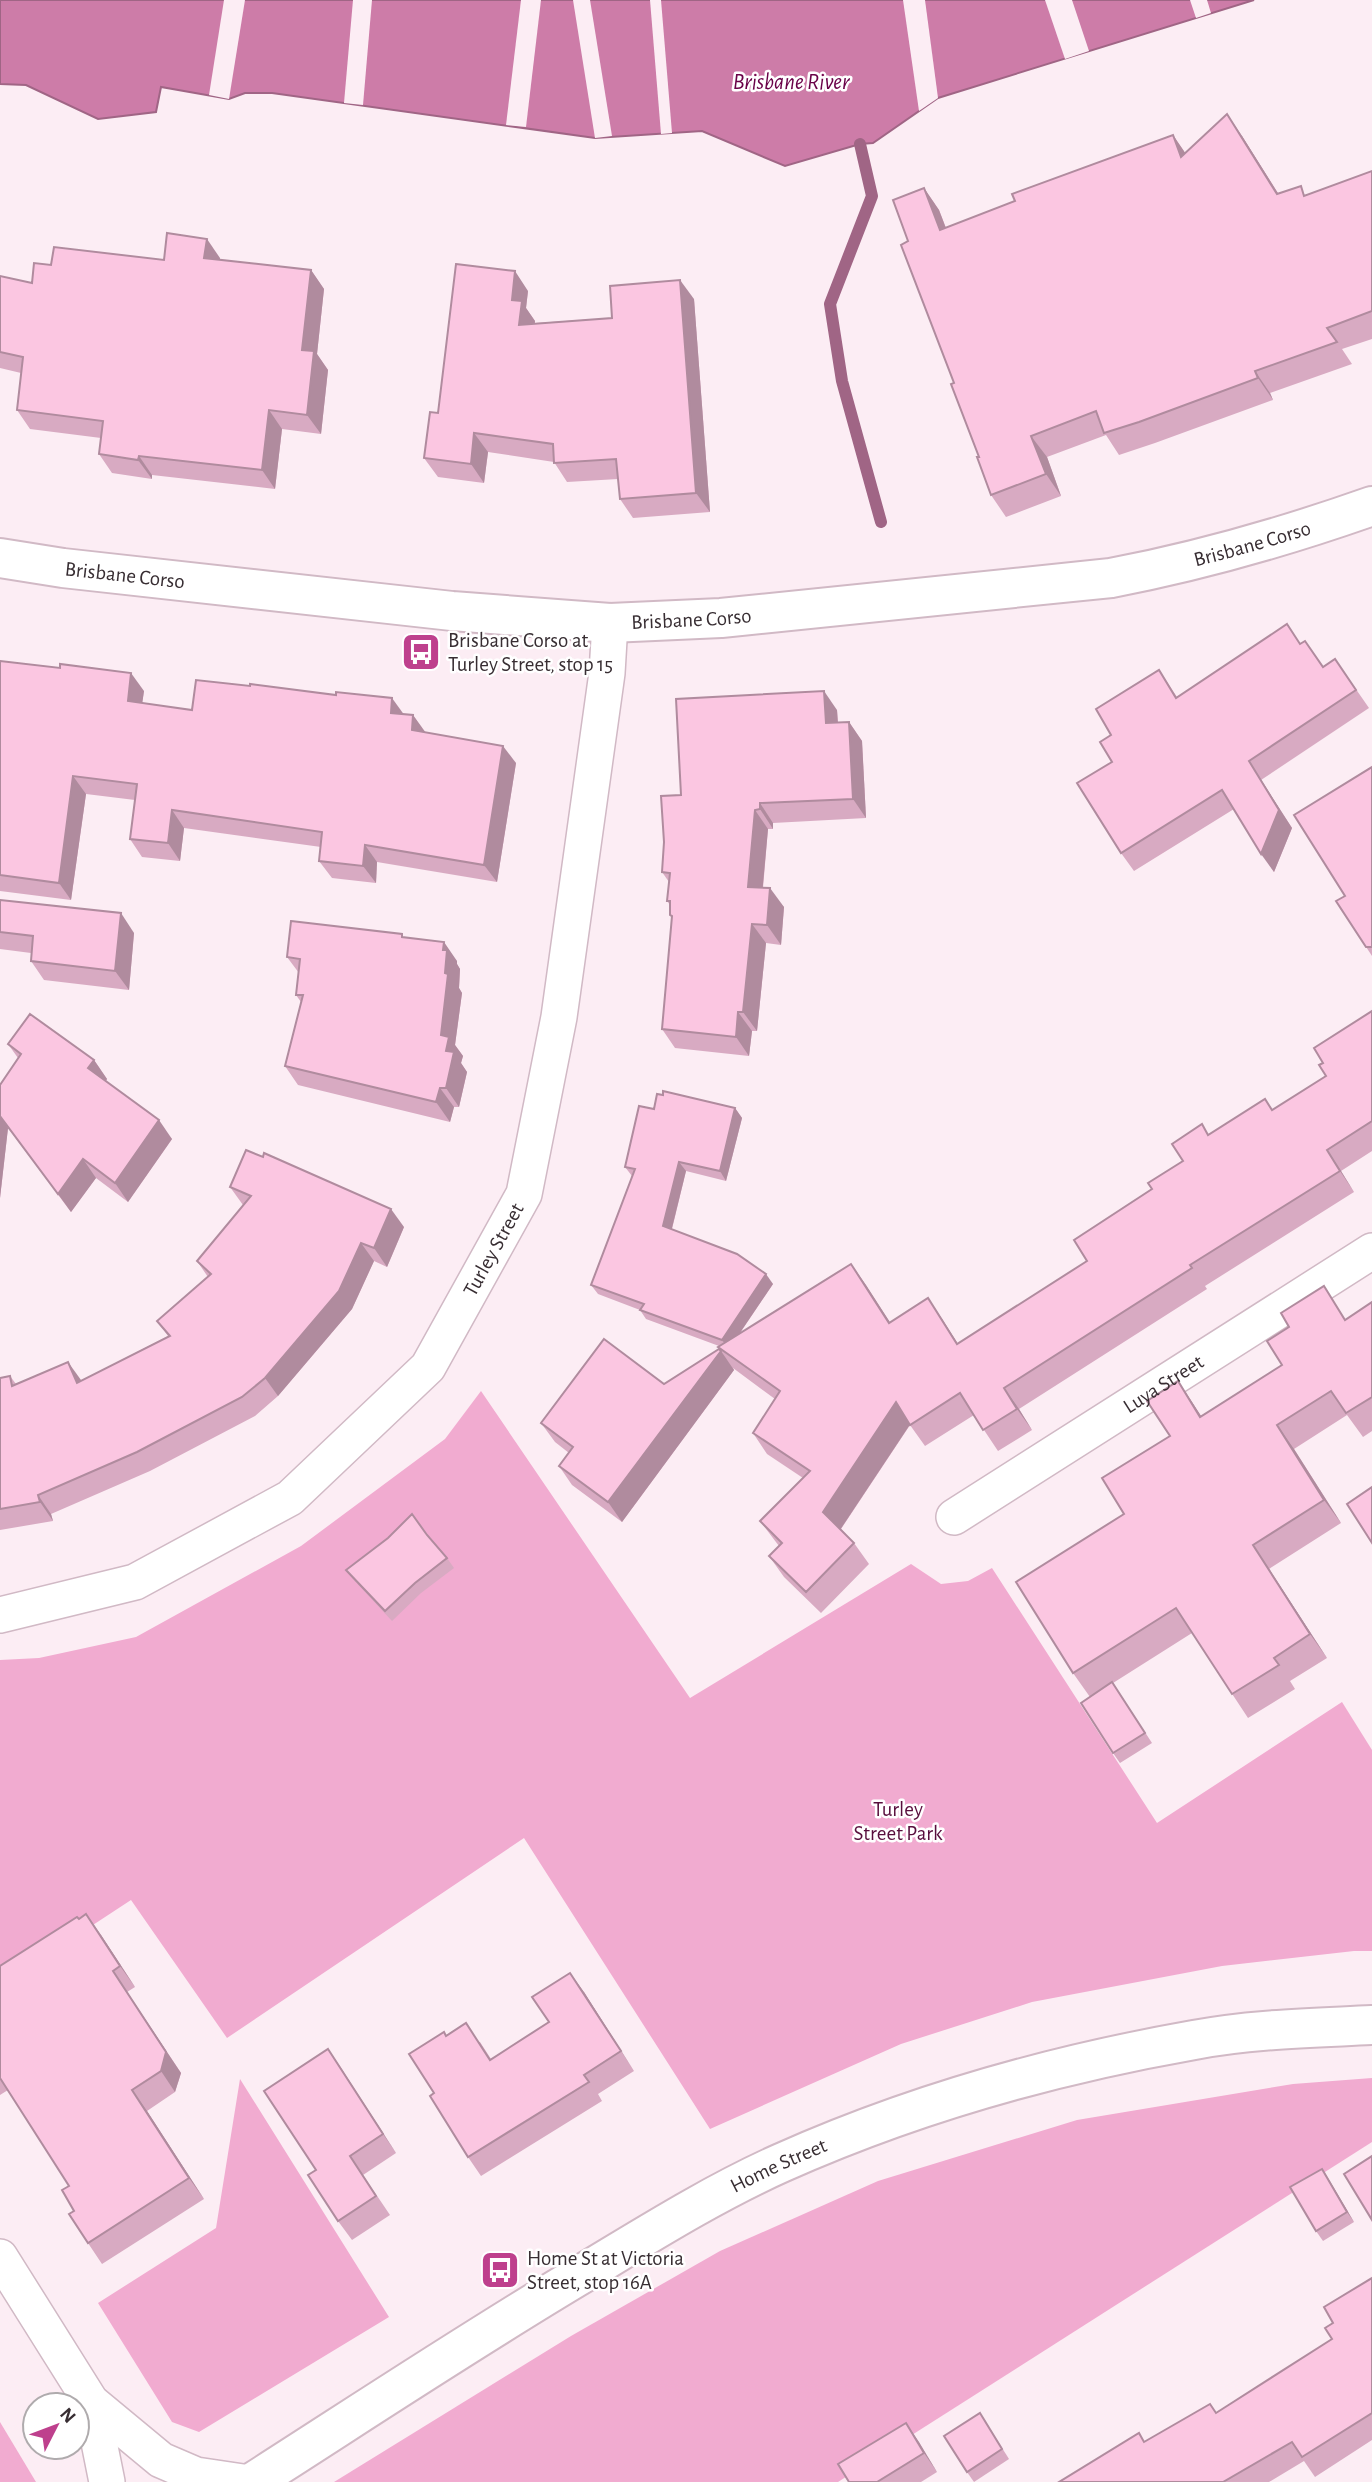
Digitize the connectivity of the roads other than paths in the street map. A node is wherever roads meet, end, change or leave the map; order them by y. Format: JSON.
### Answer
{"nodes":[{"id":1,"x":1372,"y":506,"type":"edge"},
{"id":2,"x":0,"y":558,"type":"edge"},
{"id":3,"x":610,"y":622,"type":"junction"},
{"id":4,"x":1372,"y":1251,"type":"edge"},
{"id":5,"x":954,"y":1517,"type":"dead end"},
{"id":6,"x":0,"y":1615,"type":"edge"},
{"id":7,"x":1372,"y":2025,"type":"edge"},
{"id":8,"x":0,"y":2257,"type":"edge"},
{"id":9,"x":84,"y":2391,"type":"edge"},
{"id":10,"x":91,"y":2402,"type":"joint"},
{"id":11,"x":107,"y":2482,"type":"edge"},
{"id":12,"x":243,"y":2482,"type":"edge"},
{"id":13,"x":253,"y":2482,"type":"edge"}],
"edges":[{"from":1,"to":3,"type":"street","name":"Brisbane Corso"},
{"from":2,"to":3,"type":"street","name":"Brisbane Corso"},
{"from":3,"to":6,"type":"street","name":"Turley Street"},
{"from":4,"to":5,"type":"street","name":"Luya Street"},
{"from":7,"to":13,"type":"street","name":"Home Street"},
{"from":8,"to":9,"type":"street"},
{"from":10,"to":11,"type":"street"},
{"from":10,"to":12,"type":"street"}]}
